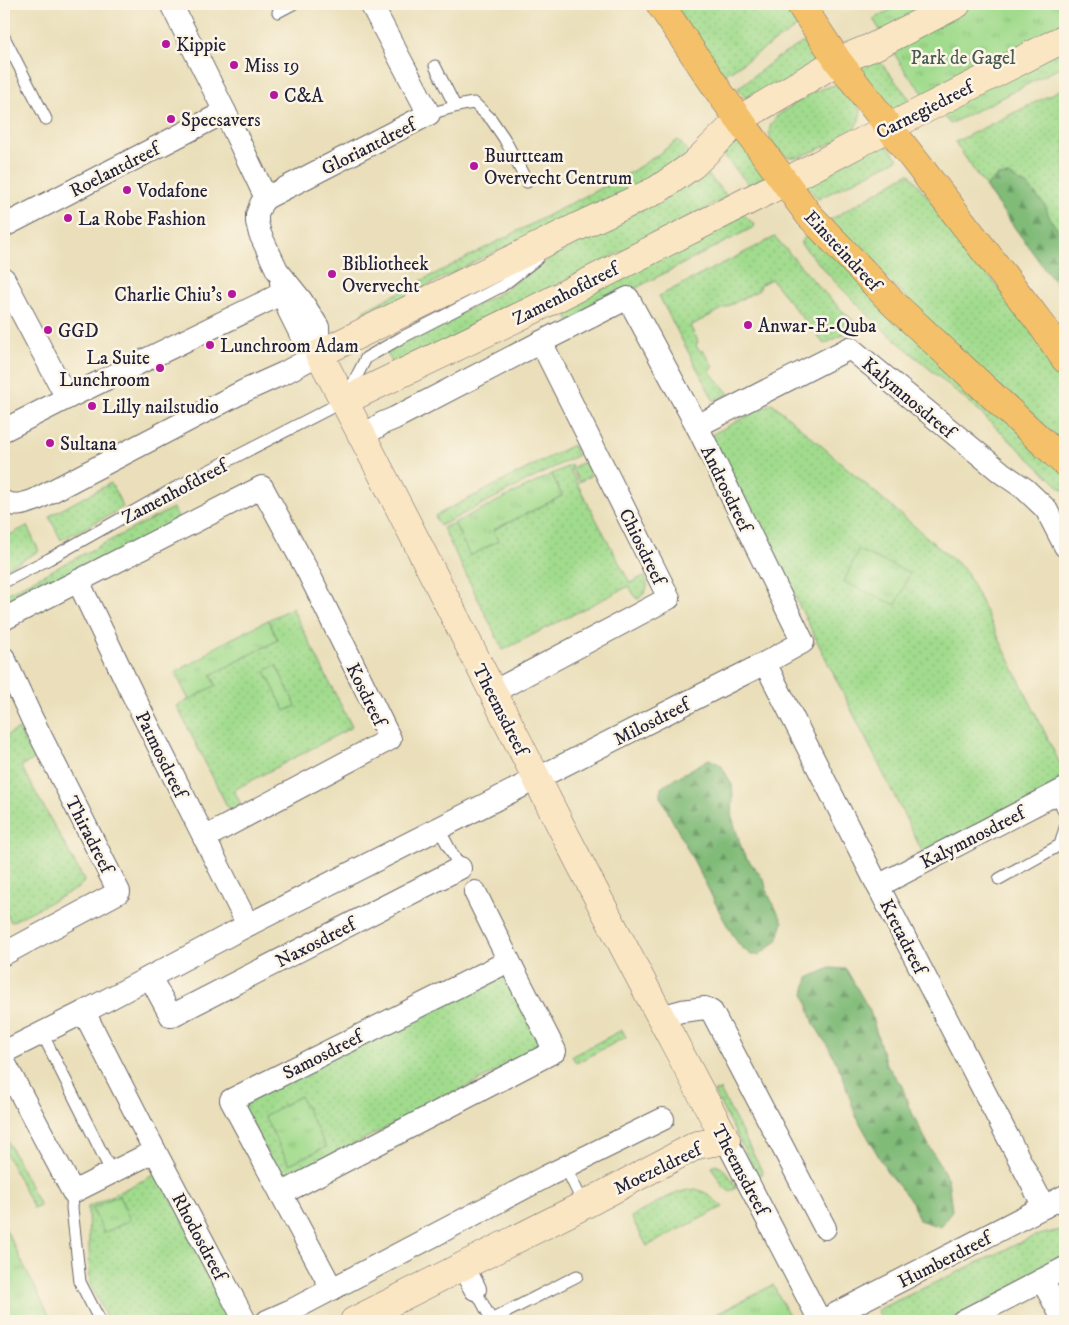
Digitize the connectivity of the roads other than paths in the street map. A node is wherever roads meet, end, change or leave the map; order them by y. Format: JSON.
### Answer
{"nodes":[{"id":1,"x":171,"y":4,"type":"edge"},
{"id":2,"x":293,"y":4,"type":"edge"},
{"id":3,"x":371,"y":4,"type":"edge"},
{"id":4,"x":660,"y":4,"type":"edge"},
{"id":5,"x":800,"y":4,"type":"edge"},
{"id":6,"x":957,"y":4,"type":"edge"},
{"id":7,"x":278,"y":12,"type":"dead end"},
{"id":8,"x":4,"y":37,"type":"edge"},
{"id":9,"x":1065,"y":38,"type":"edge"},
{"id":10,"x":838,"y":61,"type":"junction"},
{"id":11,"x":435,"y":66,"type":"dead end"},
{"id":12,"x":455,"y":106,"type":"junction"},
{"id":13,"x":225,"y":112,"type":"junction"},
{"id":14,"x":429,"y":114,"type":"junction"},
{"id":15,"x":46,"y":119,"type":"dead end"},
{"id":16,"x":740,"y":119,"type":"junction"},
{"id":17,"x":890,"y":127,"type":"junction"},
{"id":18,"x":527,"y":182,"type":"dead end"},
{"id":19,"x":784,"y":182,"type":"junction"},
{"id":20,"x":266,"y":198,"type":"junction"},
{"id":21,"x":4,"y":226,"type":"edge"},
{"id":22,"x":575,"y":228,"type":"junction"},
{"id":23,"x":4,"y":279,"type":"edge"},
{"id":24,"x":275,"y":297,"type":"dead end"},
{"id":25,"x":628,"y":298,"type":"joint"},
{"id":26,"x":542,"y":342,"type":"junction"},
{"id":27,"x":319,"y":354,"type":"junction"},
{"id":28,"x":1065,"y":359,"type":"edge"},
{"id":29,"x":67,"y":398,"type":"junction"},
{"id":30,"x":344,"y":401,"type":"junction"},
{"id":31,"x":697,"y":426,"type":"junction"},
{"id":32,"x":4,"y":430,"type":"edge"},
{"id":33,"x":363,"y":436,"type":"junction"},
{"id":34,"x":1065,"y":463,"type":"edge"},
{"id":35,"x":262,"y":487,"type":"joint"},
{"id":36,"x":4,"y":502,"type":"edge"},
{"id":37,"x":1065,"y":546,"type":"edge"},
{"id":38,"x":78,"y":581,"type":"junction"},
{"id":39,"x":4,"y":582,"type":"edge"},
{"id":40,"x":4,"y":620,"type":"edge"},
{"id":41,"x":4,"y":658,"type":"edge"},
{"id":42,"x":765,"y":663,"type":"junction"},
{"id":43,"x":493,"y":692,"type":"junction"},
{"id":44,"x":536,"y":779,"type":"junction"},
{"id":45,"x":1061,"y":791,"type":"edge"},
{"id":46,"x":1065,"y":814,"type":"edge"},
{"id":47,"x":1065,"y":828,"type":"edge"},
{"id":48,"x":439,"y":829,"type":"junction"},
{"id":49,"x":204,"y":838,"type":"junction"},
{"id":50,"x":460,"y":868,"type":"joint"},
{"id":51,"x":999,"y":880,"type":"dead end"},
{"id":52,"x":878,"y":886,"type":"junction"},
{"id":53,"x":475,"y":892,"type":"dead end"},
{"id":54,"x":248,"y":925,"type":"junction"},
{"id":55,"x":4,"y":954,"type":"edge"},
{"id":56,"x":509,"y":960,"type":"junction"},
{"id":57,"x":150,"y":977,"type":"junction"},
{"id":58,"x":84,"y":1012,"type":"junction"},
{"id":59,"x":660,"y":1017,"type":"junction"},
{"id":60,"x":42,"y":1033,"type":"junction"},
{"id":61,"x":4,"y":1052,"type":"edge"},
{"id":62,"x":4,"y":1062,"type":"edge"},
{"id":63,"x":663,"y":1119,"type":"dead end"},
{"id":64,"x":726,"y":1140,"type":"junction"},
{"id":65,"x":155,"y":1151,"type":"junction"},
{"id":66,"x":566,"y":1168,"type":"junction"},
{"id":67,"x":112,"y":1173,"type":"junction"},
{"id":68,"x":73,"y":1192,"type":"junction"},
{"id":69,"x":281,"y":1194,"type":"junction"},
{"id":70,"x":1065,"y":1196,"type":"edge"},
{"id":71,"x":1044,"y":1207,"type":"junction"},
{"id":72,"x":587,"y":1211,"type":"junction"},
{"id":73,"x":825,"y":1228,"type":"dead end"},
{"id":74,"x":1065,"y":1268,"type":"edge"},
{"id":75,"x":577,"y":1276,"type":"dead end"},
{"id":76,"x":469,"y":1278,"type":"junction"},
{"id":77,"x":1042,"y":1280,"type":"junction"},
{"id":78,"x":332,"y":1289,"type":"junction"},
{"id":79,"x":491,"y":1320,"type":"edge"},
{"id":80,"x":100,"y":1321,"type":"edge"},
{"id":81,"x":245,"y":1321,"type":"edge"},
{"id":82,"x":268,"y":1321,"type":"edge"},
{"id":83,"x":354,"y":1321,"type":"edge"},
{"id":84,"x":388,"y":1321,"type":"edge"},
{"id":85,"x":821,"y":1321,"type":"edge"},
{"id":86,"x":963,"y":1321,"type":"edge"},
{"id":87,"x":1064,"y":1321,"type":"edge"}],
"edges":[{"from":1,"to":13,"type":"street"},
{"from":2,"to":7,"type":"lane"},
{"from":3,"to":14,"type":"street","name":"Gloriantdreef"},
{"from":4,"to":16,"type":"main road","name":"Einsteindreef"},
{"from":5,"to":10,"type":"main road"},
{"from":6,"to":10,"type":"street"},
{"from":8,"to":15,"type":"lane"},
{"from":9,"to":17,"type":"street","name":"Carnegiedreef"},
{"from":10,"to":16,"type":"street","name":"Zamenhofdreef"},
{"from":10,"to":17,"type":"main road"},
{"from":11,"to":12,"type":"lane"},
{"from":12,"to":14,"type":"lane"},
{"from":12,"to":18,"type":"lane"},
{"from":13,"to":20,"type":"street"},
{"from":13,"to":21,"type":"street","name":"Roelantdreef"},
{"from":14,"to":20,"type":"street","name":"Gloriantdreef"},
{"from":16,"to":19,"type":"main road","name":"Einsteindreef"},
{"from":16,"to":22,"type":"street","name":"Zamenhofdreef"},
{"from":17,"to":19,"type":"street","name":"Carnegiedreef"},
{"from":17,"to":28,"type":"main road"},
{"from":19,"to":30,"type":"street","name":"Zamenhofdreef"},
{"from":19,"to":34,"type":"main road","name":"Einsteindreef"},
{"from":20,"to":27,"type":"street"},
{"from":22,"to":27,"type":"street","name":"Zamenhofdreef"},
{"from":22,"to":30,"type":"lane","name":"Zamenhofdreef"},
{"from":23,"to":29,"type":"street"},
{"from":24,"to":29,"type":"street"},
{"from":25,"to":26,"type":"street","name":"Zamenhofdreef"},
{"from":25,"to":31,"type":"street","name":"Androsdreef"},
{"from":26,"to":33,"type":"street","name":"Zamenhofdreef"},
{"from":26,"to":43,"type":"street","name":"Chiosdreef"},
{"from":27,"to":30,"type":"street"},
{"from":27,"to":36,"type":"street","name":"Zamenhofdreef"},
{"from":29,"to":32,"type":"street"},
{"from":30,"to":33,"type":"street","name":"Theemsdreef"},
{"from":30,"to":39,"type":"lane","name":"Zamenhofdreef"},
{"from":31,"to":37,"type":"street","name":"Kalymnosdreef"},
{"from":31,"to":42,"type":"street","name":"Androsdreef"},
{"from":33,"to":43,"type":"street","name":"Theemsdreef"},
{"from":35,"to":38,"type":"street","name":"Zamenhofdreef"},
{"from":35,"to":49,"type":"street","name":"Kosdreef"},
{"from":38,"to":40,"type":"street","name":"Zamenhofdreef"},
{"from":38,"to":49,"type":"street","name":"Patmosdreef"},
{"from":41,"to":55,"type":"street","name":"Thiradreef"},
{"from":42,"to":44,"type":"street","name":"Milosdreef"},
{"from":42,"to":52,"type":"street","name":"Kretadreef"},
{"from":43,"to":44,"type":"street","name":"Theemsdreef"},
{"from":44,"to":48,"type":"street"},
{"from":44,"to":59,"type":"street","name":"Theemsdreef"},
{"from":45,"to":46,"type":"lane"},
{"from":45,"to":52,"type":"street","name":"Kalymnosdreef"},
{"from":47,"to":51,"type":"lane"},
{"from":48,"to":50,"type":"lane","name":"Naxosdreef"},
{"from":48,"to":54,"type":"street"},
{"from":49,"to":54,"type":"street","name":"Patmosdreef"},
{"from":50,"to":57,"type":"street","name":"Naxosdreef"},
{"from":52,"to":71,"type":"street","name":"Kretadreef"},
{"from":53,"to":56,"type":"street"},
{"from":54,"to":57,"type":"street"},
{"from":56,"to":69,"type":"street"},
{"from":56,"to":69,"type":"street","name":"Samosdreef"},
{"from":57,"to":58,"type":"street"},
{"from":58,"to":60,"type":"street"},
{"from":58,"to":65,"type":"street","name":"Rhodosdreef"},
{"from":59,"to":64,"type":"street","name":"Theemsdreef"},
{"from":59,"to":73,"type":"street"},
{"from":60,"to":61,"type":"street"},
{"from":60,"to":67,"type":"lane"},
{"from":62,"to":68,"type":"street"},
{"from":63,"to":66,"type":"street"},
{"from":64,"to":72,"type":"street","name":"Moezeldreef"},
{"from":64,"to":85,"type":"street","name":"Theemsdreef"},
{"from":65,"to":67,"type":"street"},
{"from":65,"to":81,"type":"street","name":"Rhodosdreef"},
{"from":66,"to":72,"type":"lane"},
{"from":66,"to":78,"type":"street"},
{"from":67,"to":68,"type":"street"},
{"from":68,"to":80,"type":"lane"},
{"from":69,"to":78,"type":"street","name":"Samosdreef"},
{"from":70,"to":71,"type":"street","name":"Humberdreef"},
{"from":71,"to":85,"type":"street","name":"Humberdreef"},
{"from":72,"to":76,"type":"street","name":"Moezeldreef"},
{"from":74,"to":77,"type":"street"},
{"from":75,"to":79,"type":"lane"},
{"from":76,"to":79,"type":"lane"},
{"from":76,"to":83,"type":"street","name":"Moezeldreef"},
{"from":76,"to":84,"type":"street","name":"Moezeldreef"},
{"from":77,"to":86,"type":"street"},
{"from":77,"to":87,"type":"street"},
{"from":78,"to":82,"type":"street"}]}
